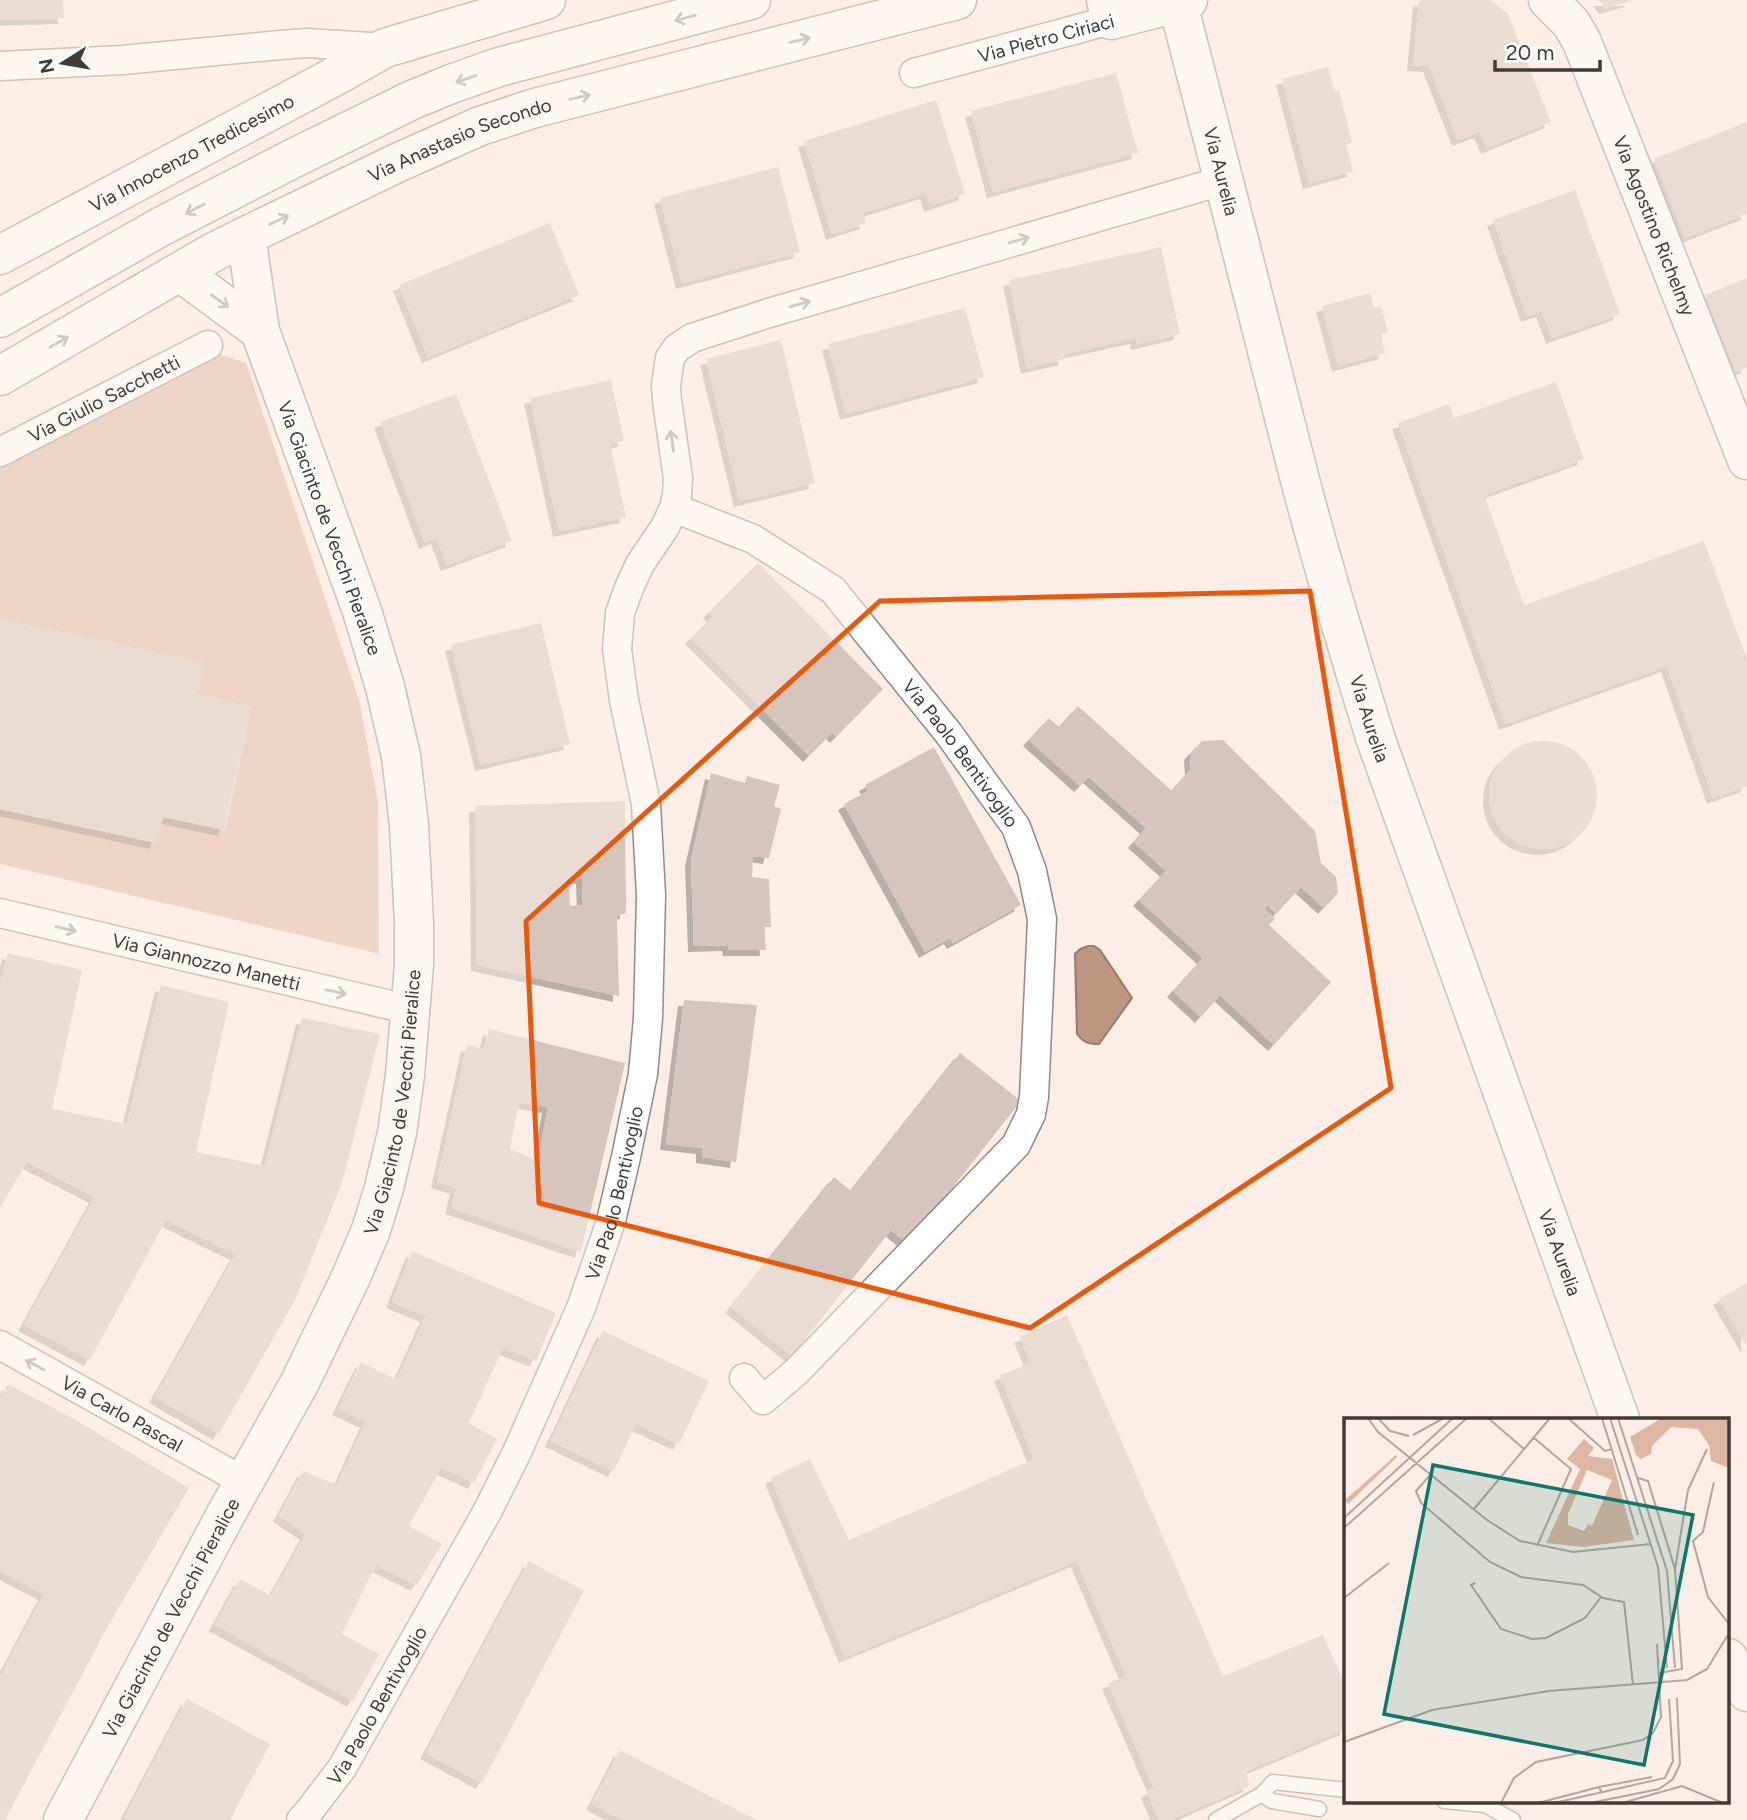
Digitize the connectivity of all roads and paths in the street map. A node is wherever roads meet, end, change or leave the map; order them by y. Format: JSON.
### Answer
{"nodes":[{"id":1,"x":546,"y":0,"type":"edge"},
{"id":2,"x":751,"y":0,"type":"edge"},
{"id":3,"x":957,"y":0,"type":"edge"},
{"id":4,"x":1548,"y":0,"type":"edge"},
{"id":5,"x":1181,"y":1,"type":"edge"},
{"id":6,"x":1108,"y":10,"type":"edge"},
{"id":7,"x":385,"y":48,"type":"junction"},
{"id":8,"x":0,"y":66,"type":"edge"},
{"id":9,"x":914,"y":73,"type":"dead end"},
{"id":10,"x":1225,"y":180,"type":"junction"},
{"id":11,"x":246,"y":236,"type":"junction"},
{"id":12,"x":16,"y":245,"type":"edge"},
{"id":13,"x":180,"y":272,"type":"junction"},
{"id":14,"x":72,"y":278,"type":"junction"},
{"id":15,"x":0,"y":318,"type":"edge"},
{"id":16,"x":260,"y":331,"type":"junction"},
{"id":17,"x":208,"y":345,"type":"dead end"},
{"id":18,"x":0,"y":376,"type":"edge"},
{"id":19,"x":0,"y":452,"type":"edge"},
{"id":20,"x":1747,"y":460,"type":"edge"},
{"id":21,"x":674,"y":508,"type":"junction"},
{"id":22,"x":0,"y":913,"type":"edge"},
{"id":23,"x":411,"y":1010,"type":"junction"},
{"id":24,"x":0,"y":1345,"type":"edge"},
{"id":25,"x":744,"y":1378,"type":"dead end"},
{"id":26,"x":1620,"y":1418,"type":"edge"},
{"id":27,"x":245,"y":1482,"type":"junction"},
{"id":28,"x":1730,"y":1662,"type":"edge"},
{"id":29,"x":1747,"y":1692,"type":"edge"},
{"id":30,"x":1344,"y":1790,"type":"edge"},
{"id":31,"x":1262,"y":1794,"type":"junction"},
{"id":32,"x":1454,"y":1802,"type":"edge"},
{"id":33,"x":1319,"y":1809,"type":"dead end"},
{"id":34,"x":63,"y":1820,"type":"edge"},
{"id":35,"x":301,"y":1820,"type":"edge"},
{"id":36,"x":1216,"y":1820,"type":"edge"},
{"id":37,"x":1513,"y":1820,"type":"edge"}],
"edges":[{"from":1,"to":7,"type":"street","name":"Via Innocenzo Tredicesimo"},
{"from":2,"to":14,"type":"street","one_way":true},
{"from":11,"to":3,"type":"street","name":"Via Anastasio Secondo","one_way":true},
{"from":4,"to":20,"type":"street","name":"Via Agostino Richelmy"},
{"from":5,"to":6,"type":"street","name":"Via Pietro Ciriaci"},
{"from":5,"to":10,"type":"street","name":"Via Aurelia"},
{"from":6,"to":9,"type":"street","name":"Via Pietro Ciriaci"},
{"from":7,"to":8,"type":"street","name":"Via Innocenzo Tredicesimo"},
{"from":7,"to":12,"type":"street","name":"Via Innocenzo Tredicesimo"},
{"from":21,"to":10,"type":"street","name":"Via Paolo Bentivoglio","one_way":true},
{"from":10,"to":26,"type":"street","name":"Via Aurelia"},
{"from":11,"to":13,"type":"street","name":"Via Anastasio Secondo"},
{"from":11,"to":16,"type":"street","name":"Via Giacinto de Vecchi Pieralice"},
{"from":12,"to":14,"type":"street","name":"Via Innocenzo Tredicesimo"},
{"from":13,"to":16,"type":"street","one_way":true},
{"from":18,"to":13,"type":"street","name":"Via Anastasio Secondo","one_way":true},
{"from":14,"to":15,"type":"street"},
{"from":16,"to":23,"type":"street","name":"Via Giacinto de Vecchi Pieralice"},
{"from":17,"to":19,"type":"street","name":"Via Giulio Sacchetti"},
{"from":21,"to":25,"type":"street","name":"Via Paolo Bentivoglio"},
{"from":21,"to":35,"type":"street","name":"Via Paolo Bentivoglio"},
{"from":22,"to":23,"type":"street","name":"Via Giannozzo Manetti","one_way":true},
{"from":23,"to":27,"type":"street","name":"Via Giacinto de Vecchi Pieralice"},
{"from":27,"to":24,"type":"street","name":"Via Carlo Pascal","one_way":true},
{"from":27,"to":34,"type":"street","name":"Via Giacinto de Vecchi Pieralice"},
{"from":28,"to":29,"type":"street"},
{"from":30,"to":31,"type":"lane"},
{"from":31,"to":33,"type":"lane"},
{"from":31,"to":36,"type":"lane"},
{"from":32,"to":37,"type":"lane"}]}
